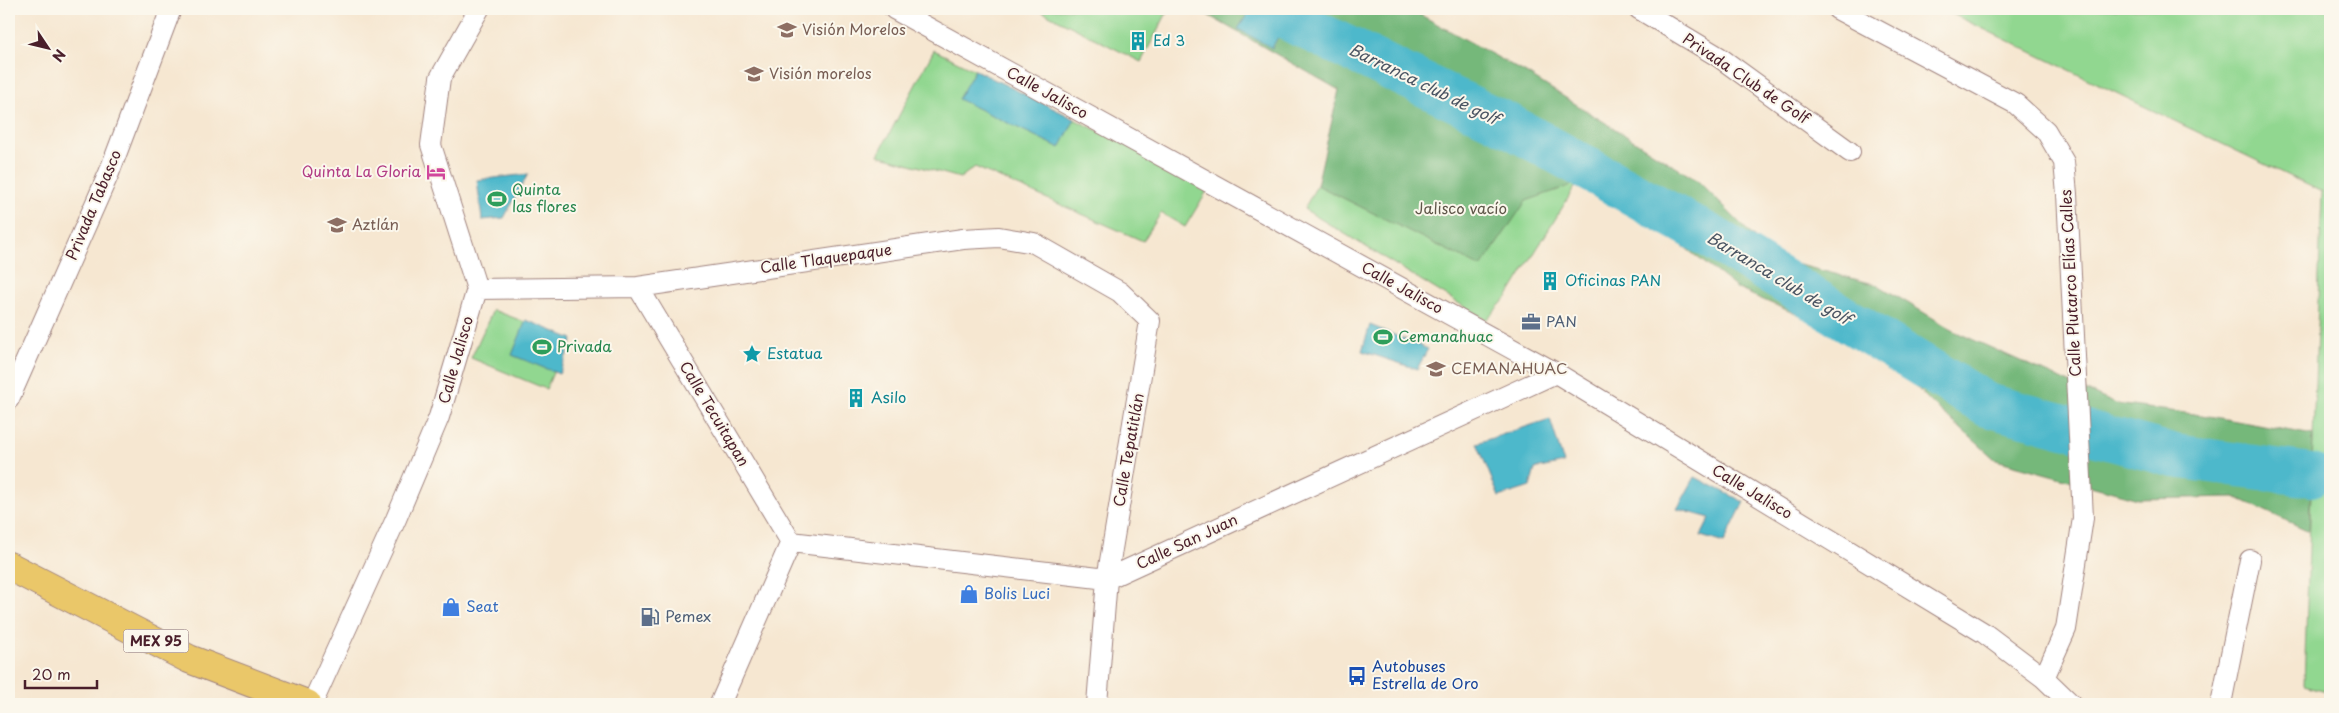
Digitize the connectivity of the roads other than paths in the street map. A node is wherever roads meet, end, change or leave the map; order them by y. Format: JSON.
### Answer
{"nodes":[{"id":1,"x":171,"y":9,"type":"edge"},
{"id":2,"x":479,"y":9,"type":"edge"},
{"id":3,"x":894,"y":9,"type":"edge"},
{"id":4,"x":1639,"y":9,"type":"edge"},
{"id":5,"x":1837,"y":9,"type":"edge"},
{"id":6,"x":1850,"y":152,"type":"dead end"},
{"id":7,"x":638,"y":287,"type":"junction"},
{"id":8,"x":477,"y":289,"type":"junction"},
{"id":9,"x":1150,"y":321,"type":"joint"},
{"id":10,"x":1556,"y":373,"type":"junction"},
{"id":11,"x":9,"y":399,"type":"edge"},
{"id":12,"x":791,"y":542,"type":"junction"},
{"id":13,"x":2250,"y":560,"type":"dead end"},
{"id":14,"x":9,"y":566,"type":"edge"},
{"id":15,"x":1107,"y":579,"type":"junction"},
{"id":16,"x":2044,"y":678,"type":"junction"},
{"id":17,"x":307,"y":704,"type":"edge"},
{"id":18,"x":312,"y":704,"type":"edge"},
{"id":19,"x":720,"y":704,"type":"edge"},
{"id":20,"x":1097,"y":704,"type":"edge"},
{"id":21,"x":2071,"y":704,"type":"edge"},
{"id":22,"x":2221,"y":704,"type":"edge"}],
"edges":[{"from":1,"to":11,"type":"street","name":"Privada Tabasco"},
{"from":2,"to":8,"type":"street"},
{"from":3,"to":10,"type":"street","name":"Calle Jalisco"},
{"from":4,"to":6,"type":"street","name":"Privada Club de Golf"},
{"from":5,"to":16,"type":"street","name":"Calle Plutarco Elías Calles"},
{"from":7,"to":8,"type":"street","name":"Calle Tlaquepaque"},
{"from":7,"to":9,"type":"street","name":"Calle Tlaquepaque"},
{"from":7,"to":12,"type":"street","name":"Calle Tecuitapan"},
{"from":8,"to":18,"type":"street","name":"Calle Jalisco"},
{"from":9,"to":15,"type":"street","name":"Calle Tepatitlán"},
{"from":10,"to":15,"type":"street","name":"Calle San Juan"},
{"from":10,"to":16,"type":"street","name":"Calle Jalisco"},
{"from":12,"to":15,"type":"street"},
{"from":12,"to":19,"type":"street"},
{"from":13,"to":22,"type":"street"},
{"from":14,"to":17,"type":"main road","number":"MEX 95"},
{"from":15,"to":20,"type":"street","name":"Calle Tepatitlán"},
{"from":16,"to":21,"type":"street","name":"Calle Jalisco"}]}
